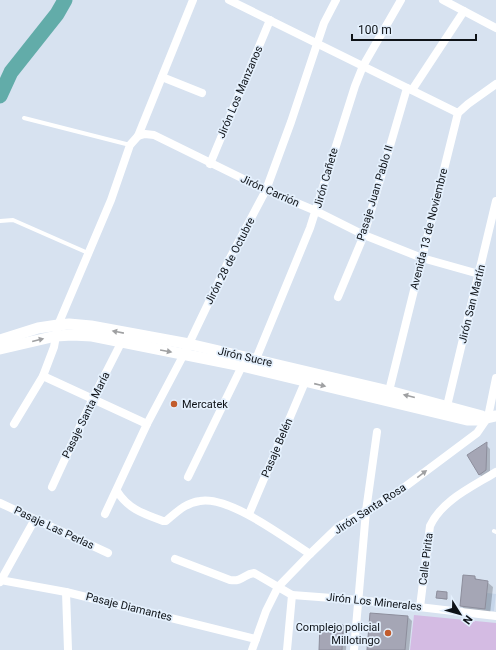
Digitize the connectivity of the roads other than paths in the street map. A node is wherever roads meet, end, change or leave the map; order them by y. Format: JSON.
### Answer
{"nodes":[{"id":1,"x":193,"y":0,"type":"edge"},
{"id":2,"x":229,"y":0,"type":"edge"},
{"id":3,"x":336,"y":0,"type":"edge"},
{"id":4,"x":401,"y":0,"type":"edge"},
{"id":5,"x":442,"y":0,"type":"edge"},
{"id":6,"x":457,"y":3,"type":"edge"},
{"id":7,"x":464,"y":11,"type":"junction"},
{"id":8,"x":270,"y":20,"type":"junction"},
{"id":9,"x":495,"y":25,"type":"edge"},
{"id":10,"x":318,"y":43,"type":"junction"},
{"id":11,"x":363,"y":66,"type":"junction"},
{"id":12,"x":162,"y":77,"type":"junction"},
{"id":13,"x":496,"y":84,"type":"edge"},
{"id":14,"x":410,"y":89,"type":"junction"},
{"id":15,"x":202,"y":93,"type":"dead end"},
{"id":16,"x":458,"y":113,"type":"junction"},
{"id":17,"x":24,"y":118,"type":"dead end"},
{"id":18,"x":138,"y":136,"type":"junction"},
{"id":19,"x":130,"y":145,"type":"junction"},
{"id":20,"x":210,"y":164,"type":"junction"},
{"id":21,"x":266,"y":190,"type":"junction"},
{"id":22,"x":496,"y":202,"type":"edge"},
{"id":23,"x":316,"y":211,"type":"junction"},
{"id":24,"x":0,"y":221,"type":"edge"},
{"id":25,"x":364,"y":235,"type":"junction"},
{"id":26,"x":88,"y":254,"type":"junction"},
{"id":27,"x":422,"y":258,"type":"junction"},
{"id":28,"x":479,"y":274,"type":"junction"},
{"id":29,"x":338,"y":297,"type":"dead end"},
{"id":30,"x":57,"y":331,"type":"junction"},
{"id":31,"x":0,"y":340,"type":"edge"},
{"id":32,"x":122,"y":343,"type":"junction"},
{"id":33,"x":0,"y":349,"type":"edge"},
{"id":34,"x":187,"y":349,"type":"junction"},
{"id":35,"x":256,"y":359,"type":"junction"},
{"id":36,"x":242,"y":366,"type":"junction"},
{"id":37,"x":43,"y":376,"type":"junction"},
{"id":38,"x":496,"y":378,"type":"edge"},
{"id":39,"x":304,"y":382,"type":"junction"},
{"id":40,"x":389,"y":391,"type":"junction"},
{"id":41,"x":93,"y":398,"type":"junction"},
{"id":42,"x":446,"y":406,"type":"junction"},
{"id":43,"x":492,"y":416,"type":"edge"},
{"id":44,"x":14,"y":424,"type":"dead end"},
{"id":45,"x":146,"y":424,"type":"junction"},
{"id":46,"x":376,"y":432,"type":"dead end"},
{"id":47,"x":496,"y":472,"type":"edge"},
{"id":48,"x":188,"y":477,"type":"dead end"},
{"id":49,"x":52,"y":487,"type":"dead end"},
{"id":50,"x":117,"y":491,"type":"junction"},
{"id":51,"x":0,"y":503,"type":"edge"},
{"id":52,"x":366,"y":511,"type":"junction"},
{"id":53,"x":105,"y":514,"type":"dead end"},
{"id":54,"x":249,"y":514,"type":"junction"},
{"id":55,"x":35,"y":519,"type":"junction"},
{"id":56,"x":108,"y":553,"type":"dead end"},
{"id":57,"x":310,"y":554,"type":"junction"},
{"id":58,"x":175,"y":559,"type":"dead end"},
{"id":59,"x":0,"y":581,"type":"edge"},
{"id":60,"x":278,"y":587,"type":"junction"},
{"id":61,"x":66,"y":592,"type":"junction"},
{"id":62,"x":292,"y":594,"type":"junction"},
{"id":63,"x":359,"y":600,"type":"junction"},
{"id":64,"x":420,"y":607,"type":"junction"},
{"id":65,"x":496,"y":616,"type":"edge"},
{"id":66,"x":256,"y":639,"type":"junction"},
{"id":67,"x":68,"y":650,"type":"edge"},
{"id":68,"x":252,"y":650,"type":"edge"},
{"id":69,"x":287,"y":650,"type":"edge"},
{"id":70,"x":354,"y":650,"type":"edge"}],
"edges":[{"from":1,"to":12,"type":"street"},
{"from":2,"to":8,"type":"street"},
{"from":3,"to":10,"type":"street","name":"Jirón 28 de Octubre"},
{"from":4,"to":11,"type":"street","name":"Jirón Cañete"},
{"from":5,"to":6,"type":"street"},
{"from":6,"to":7,"type":"street"},
{"from":7,"to":9,"type":"street"},
{"from":7,"to":14,"type":"street","name":"Pasaje Juan Pablo II"},
{"from":8,"to":10,"type":"street"},
{"from":8,"to":20,"type":"street","name":"Jirón Los Manzanos"},
{"from":10,"to":11,"type":"street"},
{"from":10,"to":21,"type":"street","name":"Jirón 28 de Octubre"},
{"from":11,"to":14,"type":"street"},
{"from":11,"to":23,"type":"street","name":"Jirón Cañete"},
{"from":12,"to":15,"type":"street"},
{"from":12,"to":18,"type":"street"},
{"from":13,"to":16,"type":"street"},
{"from":14,"to":16,"type":"street"},
{"from":14,"to":25,"type":"street","name":"Pasaje Juan Pablo II"},
{"from":16,"to":27,"type":"street","name":"Avenida 13 de Noviembre"},
{"from":17,"to":19,"type":"lane"},
{"from":18,"to":19,"type":"street"},
{"from":18,"to":20,"type":"street","name":"Jirón Carrión"},
{"from":19,"to":26,"type":"street"},
{"from":20,"to":21,"type":"street","name":"Jirón Carrión"},
{"from":21,"to":23,"type":"street","name":"Jirón Carrión"},
{"from":21,"to":34,"type":"street","name":"Jirón 28 de Octubre"},
{"from":22,"to":28,"type":"street","name":"Jirón San Martín"},
{"from":23,"to":25,"type":"street","name":"Jirón Carrión"},
{"from":23,"to":35,"type":"street","name":"Jirón Cañete"},
{"from":24,"to":26,"type":"lane"},
{"from":25,"to":27,"type":"street","name":"Jirón Carrión"},
{"from":25,"to":29,"type":"street","name":"Pasaje Juan Pablo II"},
{"from":26,"to":30,"type":"street"},
{"from":27,"to":28,"type":"street","name":"Jirón Carrión"},
{"from":27,"to":40,"type":"street","name":"Avenida 13 de Noviembre"},
{"from":28,"to":42,"type":"street","name":"Jirón San Martín"},
{"from":30,"to":31,"type":"street","name":"Jirón Sucre"},
{"from":30,"to":32,"type":"street","name":"Jirón Sucre"},
{"from":33,"to":30,"type":"street","name":"Jirón Sucre","one_way":true},
{"from":34,"to":30,"type":"street","name":"Jirón Sucre","one_way":true},
{"from":30,"to":37,"type":"street"},
{"from":32,"to":34,"type":"street","name":"Jirón Sucre","one_way":true},
{"from":32,"to":41,"type":"street","name":"Pasaje Santa María"},
{"from":34,"to":35,"type":"street","name":"Jirón Sucre"},
{"from":34,"to":36,"type":"street","name":"Jirón Sucre"},
{"from":34,"to":45,"type":"street","name":"Jirón 28 de Octubre"},
{"from":35,"to":40,"type":"street","name":"Jirón Sucre"},
{"from":36,"to":39,"type":"street","name":"Jirón Sucre"},
{"from":36,"to":48,"type":"street"},
{"from":37,"to":41,"type":"street"},
{"from":37,"to":44,"type":"street"},
{"from":38,"to":43,"type":"street","name":"Jirón Santa Rosa"},
{"from":39,"to":43,"type":"street","name":"Jirón Sucre","one_way":true},
{"from":39,"to":54,"type":"street","name":"Pasaje Belén"},
{"from":42,"to":40,"type":"street","name":"Jirón Sucre","one_way":true},
{"from":41,"to":45,"type":"street"},
{"from":41,"to":49,"type":"street","name":"Pasaje Santa María"},
{"from":42,"to":43,"type":"street","name":"Jirón Sucre"},
{"from":52,"to":43,"type":"street","name":"Jirón Santa Rosa","one_way":true},
{"from":45,"to":50,"type":"street","name":"Jirón 28 de Octubre"},
{"from":46,"to":52,"type":"street"},
{"from":47,"to":64,"type":"street","name":"Calle Pirita"},
{"from":50,"to":53,"type":"street","name":"Jirón 28 de Octubre"},
{"from":50,"to":54,"type":"street"},
{"from":51,"to":55,"type":"street","name":"Pasaje Las Perlas"},
{"from":52,"to":57,"type":"street","name":"Jirón Santa Rosa"},
{"from":52,"to":63,"type":"street"},
{"from":54,"to":57,"type":"street"},
{"from":55,"to":56,"type":"street","name":"Pasaje Las Perlas"},
{"from":55,"to":59,"type":"street"},
{"from":57,"to":60,"type":"street","name":"Jirón Santa Rosa"},
{"from":58,"to":60,"type":"street","name":"Jirón Los Minerales"},
{"from":59,"to":61,"type":"street","name":"Pasaje Diamantes"},
{"from":60,"to":62,"type":"street","name":"Jirón Los Minerales"},
{"from":60,"to":66,"type":"street","name":"Jirón Santa Rosa"},
{"from":61,"to":66,"type":"street","name":"Pasaje Diamantes"},
{"from":61,"to":67,"type":"street"},
{"from":62,"to":63,"type":"street","name":"Jirón Los Minerales"},
{"from":62,"to":69,"type":"street"},
{"from":63,"to":64,"type":"street","name":"Jirón Los Minerales"},
{"from":63,"to":70,"type":"street"},
{"from":64,"to":65,"type":"street","name":"Jirón Los Minerales"},
{"from":66,"to":68,"type":"street","name":"Jirón Santa Rosa"}]}
